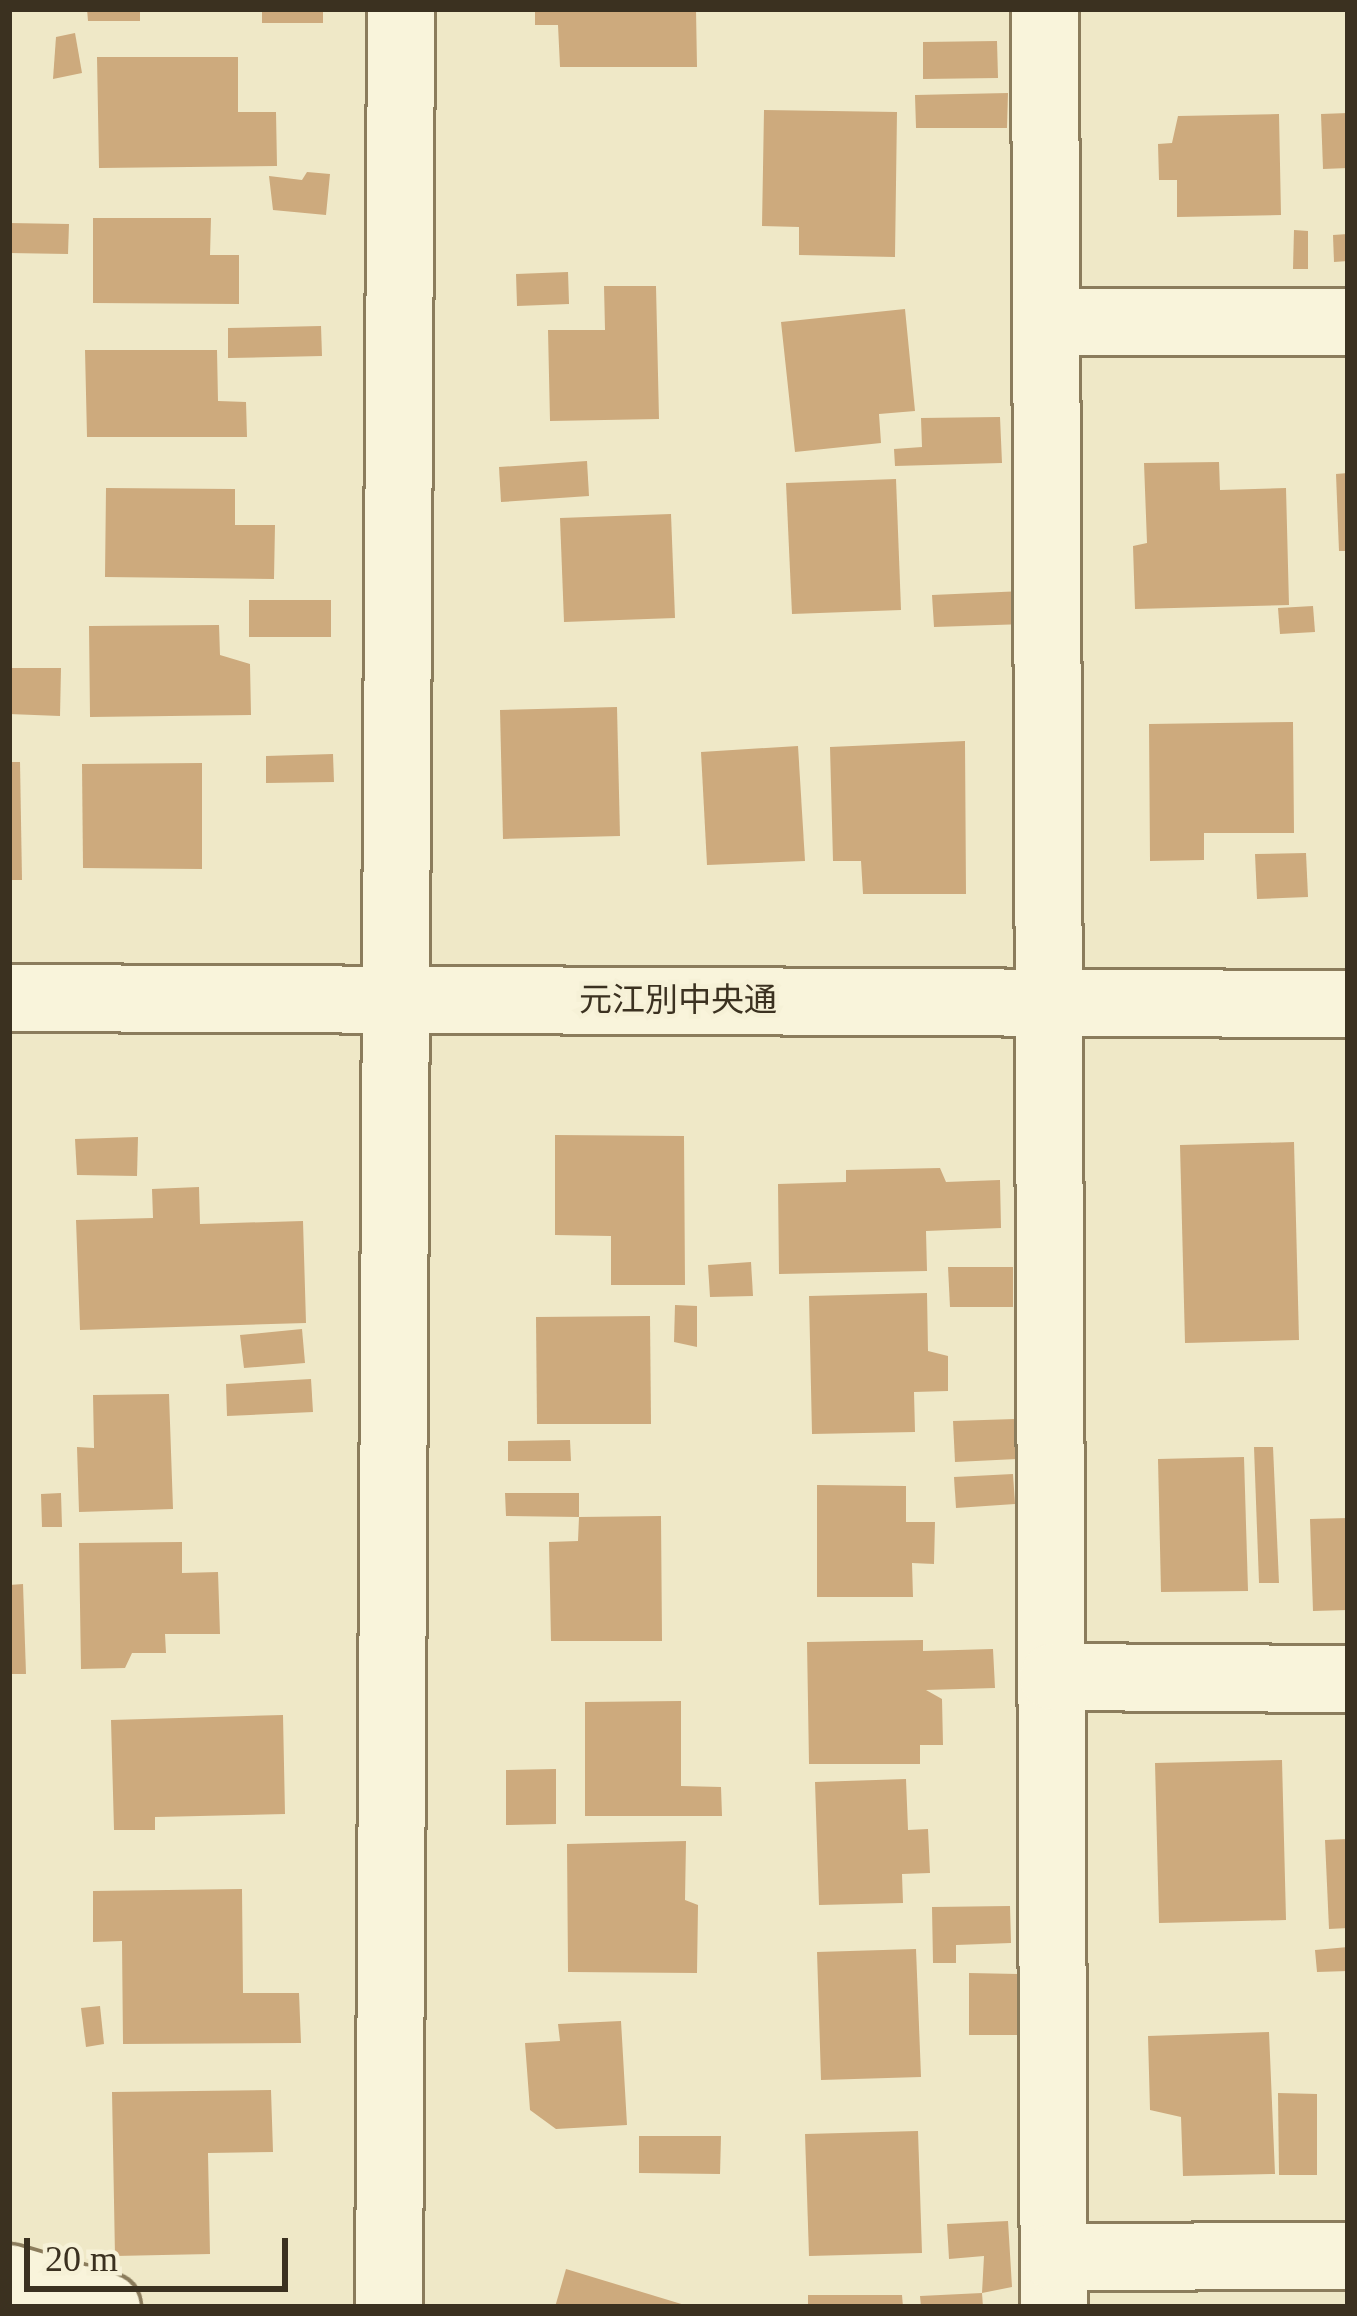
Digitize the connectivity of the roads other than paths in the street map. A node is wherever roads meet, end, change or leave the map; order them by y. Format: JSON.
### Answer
{"nodes":[{"id":1,"x":401,"y":9,"type":"edge"},
{"id":2,"x":1045,"y":9,"type":"edge"},
{"id":3,"x":1047,"y":322,"type":"junction"},
{"id":4,"x":1348,"y":322,"type":"edge"},
{"id":5,"x":9,"y":998,"type":"edge"},
{"id":6,"x":398,"y":1000,"type":"junction"},
{"id":7,"x":1051,"y":1002,"type":"junction"},
{"id":8,"x":1348,"y":1004,"type":"edge"},
{"id":9,"x":1053,"y":1677,"type":"junction"},
{"id":10,"x":1348,"y":1679,"type":"edge"},
{"id":11,"x":1348,"y":2256,"type":"edge"},
{"id":12,"x":9,"y":2278,"type":"edge"},
{"id":13,"x":1054,"y":2282,"type":"edge"},
{"id":14,"x":107,"y":2307,"type":"edge"},
{"id":15,"x":389,"y":2307,"type":"edge"}],
"edges":[{"from":1,"to":6,"type":"street"},
{"from":2,"to":3,"type":"street"},
{"from":3,"to":4,"type":"street"},
{"from":3,"to":7,"type":"street"},
{"from":5,"to":6,"type":"street","name":"元江別中央通"},
{"from":6,"to":7,"type":"street","name":"元江別中央通"},
{"from":6,"to":15,"type":"street"},
{"from":7,"to":8,"type":"street","name":"元江別中央通"},
{"from":7,"to":9,"type":"street"},
{"from":9,"to":10,"type":"street"},
{"from":9,"to":13,"type":"street"},
{"from":11,"to":13,"type":"street"},
{"from":12,"to":14,"type":"street"}]}
